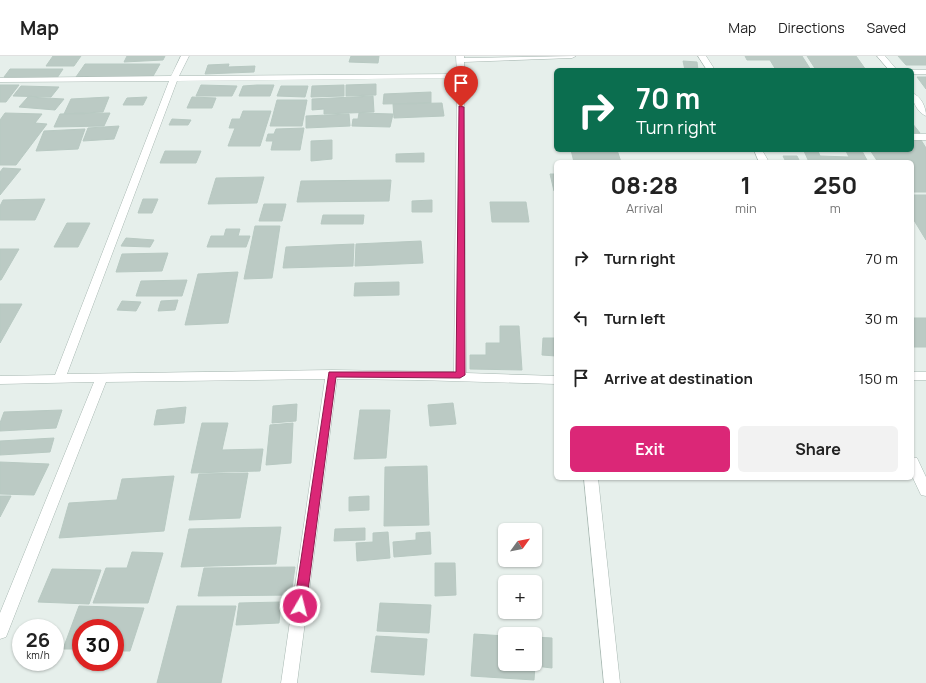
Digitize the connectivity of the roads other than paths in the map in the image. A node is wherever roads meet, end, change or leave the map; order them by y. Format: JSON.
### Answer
{"nodes":[{"id":1,"x":185,"y":56,"type":"edge"},
{"id":2,"x":572,"y":56,"type":"edge"},
{"id":3,"x":702,"y":56,"type":"edge"},
{"id":4,"x":881,"y":56,"type":"edge"},
{"id":5,"x":460,"y":58,"type":"edge"},
{"id":6,"x":710,"y":68,"type":"edge"},
{"id":7,"x":891,"y":68,"type":"edge"},
{"id":8,"x":914,"y":72,"type":"edge"},
{"id":9,"x":926,"y":72,"type":"edge"},
{"id":10,"x":461,"y":76,"type":"junction"},
{"id":11,"x":174,"y":79,"type":"junction"},
{"id":12,"x":0,"y":80,"type":"edge"},
{"id":13,"x":914,"y":98,"type":"edge"},
{"id":14,"x":926,"y":113,"type":"edge"},
{"id":15,"x":914,"y":137,"type":"edge"},
{"id":16,"x":926,"y":138,"type":"edge"},
{"id":17,"x":332,"y":374,"type":"junction"},
{"id":18,"x":460,"y":375,"type":"junction"},
{"id":19,"x":914,"y":376,"type":"edge"},
{"id":20,"x":926,"y":376,"type":"edge"},
{"id":21,"x":60,"y":378,"type":"junction"},
{"id":22,"x":101,"y":379,"type":"junction"},
{"id":23,"x":0,"y":380,"type":"edge"},
{"id":24,"x":554,"y":380,"type":"edge"},
{"id":25,"x":914,"y":466,"type":"edge"},
{"id":26,"x":591,"y":480,"type":"edge"},
{"id":27,"x":926,"y":491,"type":"edge"},
{"id":28,"x":0,"y":632,"type":"edge"},
{"id":29,"x":289,"y":683,"type":"edge"},
{"id":30,"x":612,"y":683,"type":"edge"}],
"edges":[{"from":1,"to":11,"type":"street"},
{"from":2,"to":5,"type":"street"},
{"from":3,"to":6,"type":"street"},
{"from":4,"to":7,"type":"street"},
{"from":5,"to":10,"type":"street"},
{"from":8,"to":9,"type":"street"},
{"from":10,"to":11,"type":"street"},
{"from":10,"to":18,"type":"street"},
{"from":11,"to":12,"type":"street"},
{"from":11,"to":21,"type":"street"},
{"from":13,"to":14,"type":"street"},
{"from":15,"to":16,"type":"street"},
{"from":17,"to":18,"type":"street"},
{"from":17,"to":22,"type":"street"},
{"from":17,"to":29,"type":"street"},
{"from":18,"to":24,"type":"street"},
{"from":19,"to":20,"type":"street"},
{"from":21,"to":22,"type":"street"},
{"from":21,"to":23,"type":"street"},
{"from":22,"to":28,"type":"street"},
{"from":25,"to":27,"type":"street"},
{"from":26,"to":30,"type":"street"}]}
